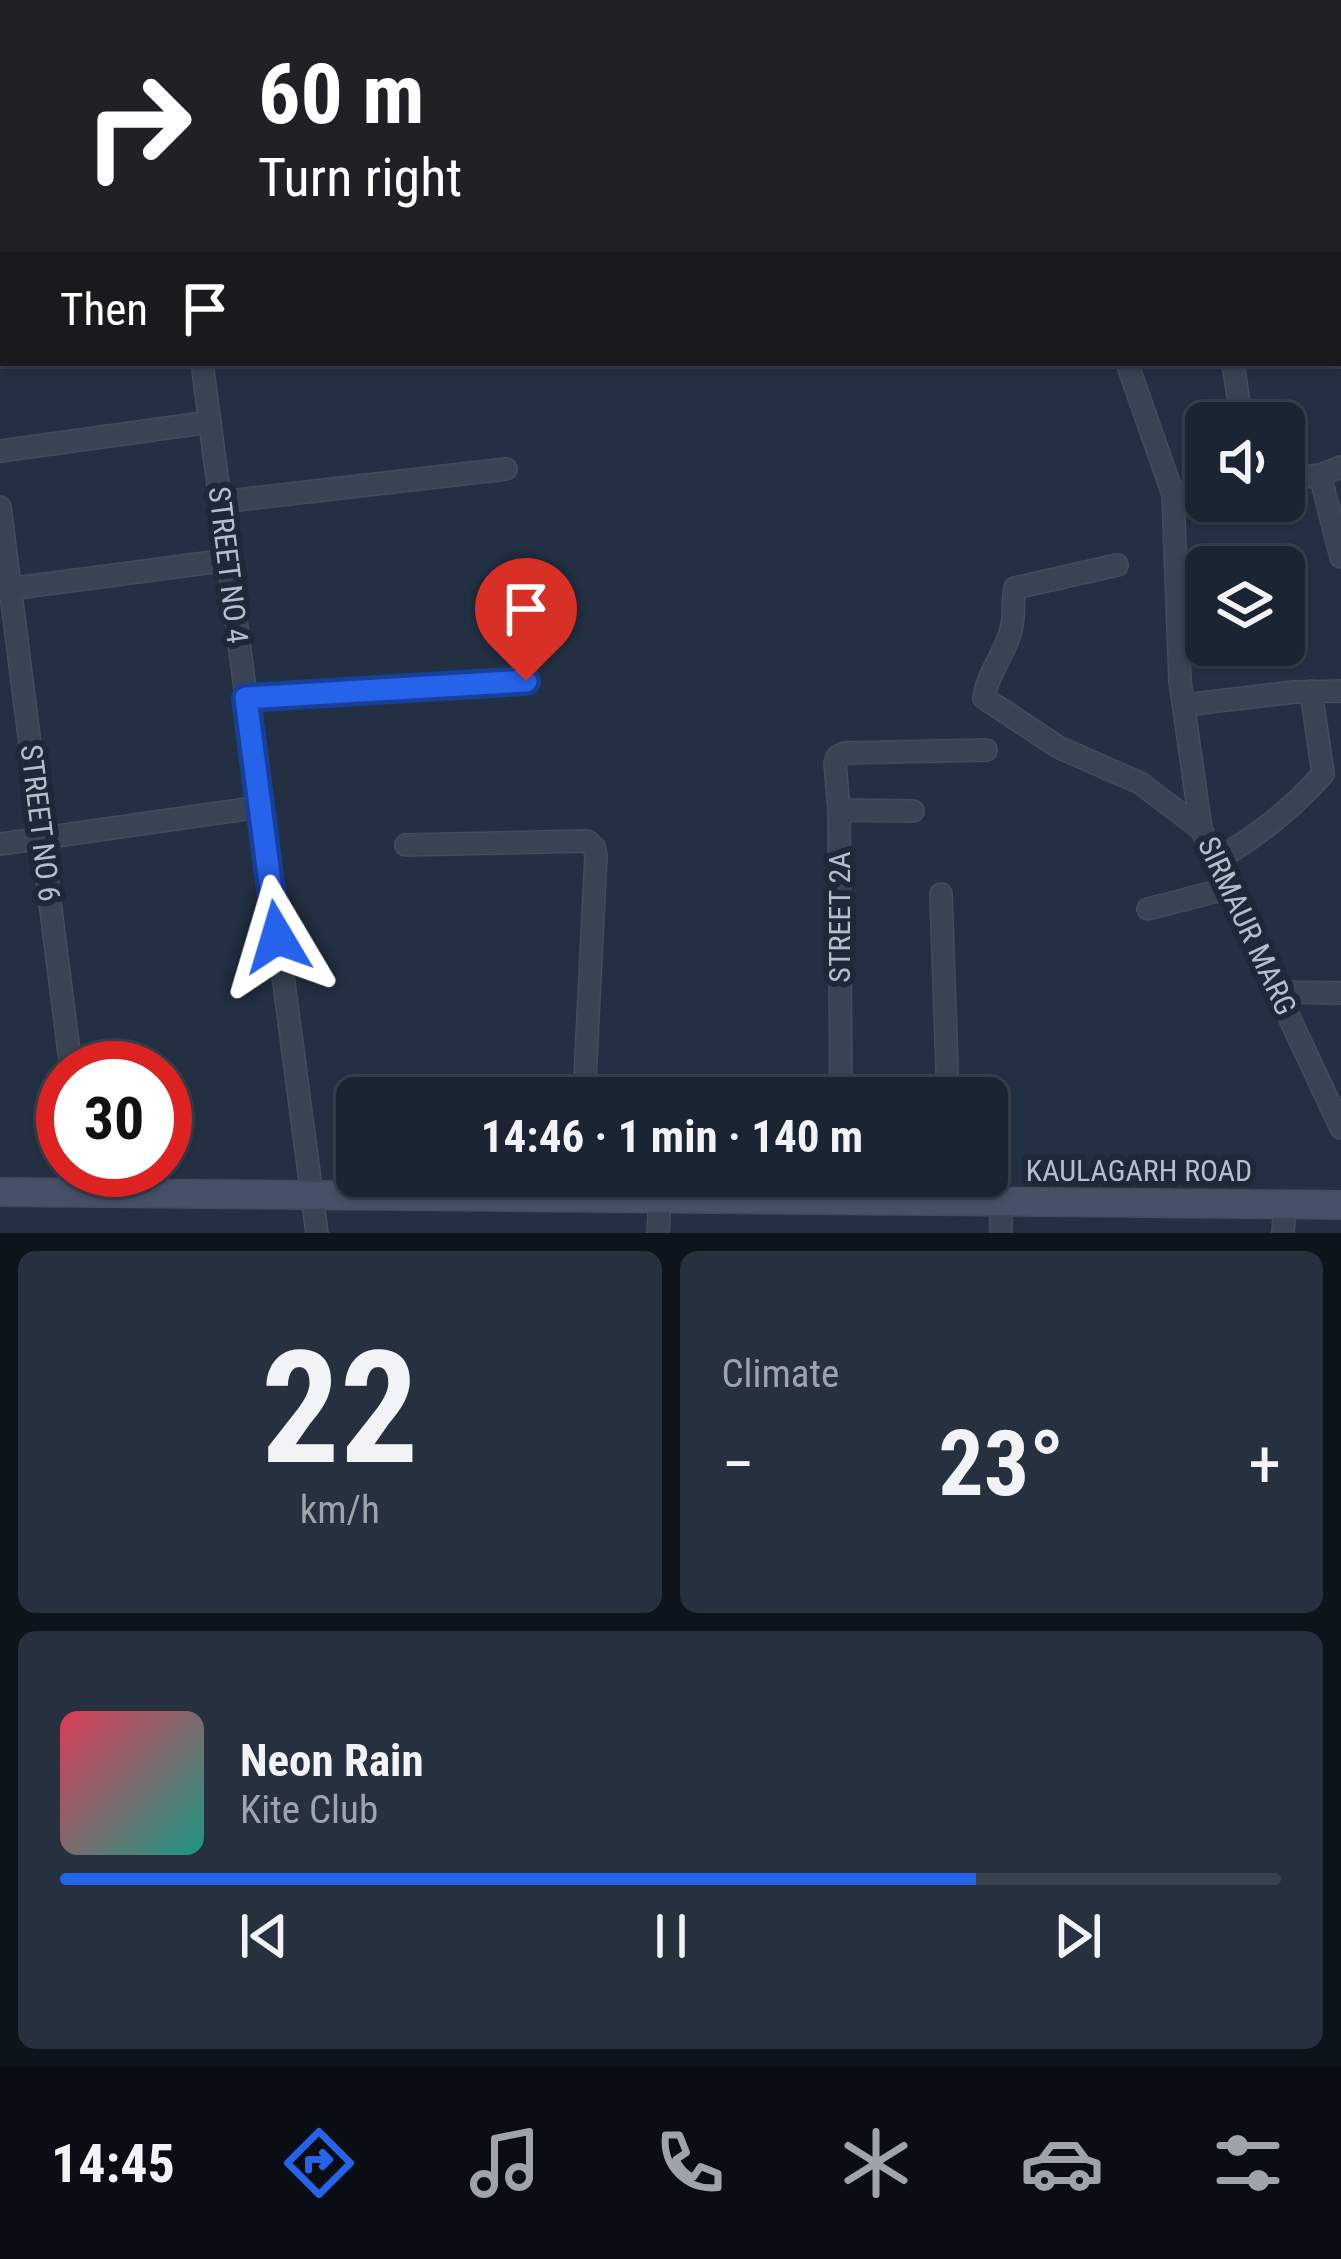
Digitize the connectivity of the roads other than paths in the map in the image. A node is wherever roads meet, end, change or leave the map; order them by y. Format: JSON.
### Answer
{"nodes":[{"id":1,"x":202,"y":366,"type":"edge"},
{"id":2,"x":1128,"y":366,"type":"edge"},
{"id":3,"x":1233,"y":366,"type":"edge"},
{"id":4,"x":1239,"y":402,"type":"edge"},
{"id":5,"x":209,"y":422,"type":"junction"},
{"id":6,"x":0,"y":451,"type":"edge"},
{"id":7,"x":506,"y":469,"type":"dead end"},
{"id":8,"x":1330,"y":471,"type":"edge"},
{"id":9,"x":1185,"y":493,"type":"edge"},
{"id":10,"x":1174,"y":494,"type":"junction"},
{"id":11,"x":220,"y":502,"type":"junction"},
{"id":12,"x":0,"y":507,"type":"edge"},
{"id":13,"x":1341,"y":557,"type":"edge"},
{"id":14,"x":228,"y":560,"type":"junction"},
{"id":15,"x":1117,"y":565,"type":"dead end"},
{"id":16,"x":5,"y":590,"type":"edge"},
{"id":17,"x":526,"y":681,"type":"dead end"},
{"id":18,"x":1311,"y":691,"type":"junction"},
{"id":19,"x":1341,"y":691,"type":"edge"},
{"id":20,"x":246,"y":698,"type":"junction"},
{"id":21,"x":1184,"y":705,"type":"junction"},
{"id":22,"x":986,"y":750,"type":"dead end"},
{"id":23,"x":260,"y":807,"type":"junction"},
{"id":24,"x":839,"y":810,"type":"junction"},
{"id":25,"x":913,"y":811,"type":"dead end"},
{"id":26,"x":1201,"y":829,"type":"junction"},
{"id":27,"x":42,"y":839,"type":"junction"},
{"id":28,"x":0,"y":844,"type":"edge"},
{"id":29,"x":406,"y":845,"type":"dead end"},
{"id":30,"x":1216,"y":860,"type":"junction"},
{"id":31,"x":1229,"y":888,"type":"junction"},
{"id":32,"x":941,"y":894,"type":"dead end"},
{"id":33,"x":1148,"y":908,"type":"dead end"},
{"id":34,"x":1277,"y":992,"type":"junction"},
{"id":35,"x":1341,"y":993,"type":"edge"},
{"id":36,"x":68,"y":1041,"type":"edge"},
{"id":37,"x":585,"y":1077,"type":"edge"},
{"id":38,"x":842,"y":1077,"type":"edge"},
{"id":39,"x":947,"y":1077,"type":"edge"},
{"id":40,"x":1341,"y":1129,"type":"edge"},
{"id":41,"x":36,"y":1187,"type":"edge"},
{"id":42,"x":192,"y":1188,"type":"edge"},
{"id":43,"x":0,"y":1192,"type":"edge"},
{"id":44,"x":336,"y":1195,"type":"edge"},
{"id":45,"x":311,"y":1196,"type":"junction"},
{"id":46,"x":642,"y":1197,"type":"edge"},
{"id":47,"x":710,"y":1197,"type":"edge"},
{"id":48,"x":977,"y":1197,"type":"edge"},
{"id":49,"x":660,"y":1200,"type":"junction"},
{"id":50,"x":1001,"y":1203,"type":"junction"},
{"id":51,"x":1341,"y":1205,"type":"edge"},
{"id":52,"x":1284,"y":1219,"type":"edge"},
{"id":53,"x":317,"y":1233,"type":"edge"},
{"id":54,"x":658,"y":1233,"type":"edge"},
{"id":55,"x":1001,"y":1233,"type":"edge"}],
"edges":[{"from":1,"to":5,"type":"street","name":"STREET NO 4"},
{"from":2,"to":10,"type":"street","name":"SIRMAUR MARG"},
{"from":3,"to":4,"type":"street"},
{"from":5,"to":6,"type":"street"},
{"from":5,"to":11,"type":"street","name":"STREET NO 4"},
{"from":7,"to":11,"type":"street"},
{"from":8,"to":13,"type":"street"},
{"from":9,"to":10,"type":"street"},
{"from":10,"to":21,"type":"street","name":"SIRMAUR MARG"},
{"from":11,"to":14,"type":"street","name":"STREET NO 4"},
{"from":12,"to":16,"type":"street","name":"STREET NO 6"},
{"from":14,"to":16,"type":"street"},
{"from":14,"to":20,"type":"street","name":"STREET NO 4"},
{"from":15,"to":26,"type":"street"},
{"from":16,"to":27,"type":"street","name":"STREET NO 6"},
{"from":17,"to":20,"type":"street"},
{"from":18,"to":19,"type":"street"},
{"from":18,"to":21,"type":"street"},
{"from":18,"to":30,"type":"street"},
{"from":20,"to":23,"type":"street","name":"STREET NO 4"},
{"from":21,"to":26,"type":"street","name":"SIRMAUR MARG"},
{"from":22,"to":24,"type":"street"},
{"from":23,"to":27,"type":"street"},
{"from":23,"to":45,"type":"street","name":"STREET NO 4"},
{"from":24,"to":25,"type":"street","name":"STREET 2A"},
{"from":24,"to":38,"type":"street","name":"STREET 2A"},
{"from":26,"to":30,"type":"street","name":"SIRMAUR MARG"},
{"from":27,"to":28,"type":"street"},
{"from":27,"to":36,"type":"street","name":"STREET NO 6"},
{"from":29,"to":37,"type":"street"},
{"from":30,"to":31,"type":"street","name":"SIRMAUR MARG"},
{"from":31,"to":33,"type":"street"},
{"from":31,"to":34,"type":"street","name":"SIRMAUR MARG"},
{"from":32,"to":39,"type":"street"},
{"from":34,"to":35,"type":"street"},
{"from":34,"to":40,"type":"street","name":"SIRMAUR MARG"},
{"from":41,"to":43,"type":"street","name":"KAULAGARH ROAD"},
{"from":42,"to":45,"type":"street","name":"KAULAGARH ROAD"},
{"from":44,"to":45,"type":"street","name":"KAULAGARH ROAD"},
{"from":45,"to":53,"type":"street","name":"STREET NO 4"},
{"from":46,"to":49,"type":"street","name":"KAULAGARH ROAD"},
{"from":47,"to":49,"type":"street","name":"KAULAGARH ROAD"},
{"from":48,"to":50,"type":"street","name":"KAULAGARH ROAD"},
{"from":49,"to":54,"type":"street"},
{"from":50,"to":52,"type":"street","name":"KAULAGARH ROAD"},
{"from":50,"to":55,"type":"street"},
{"from":51,"to":52,"type":"street","name":"KAULAGARH ROAD"}]}
